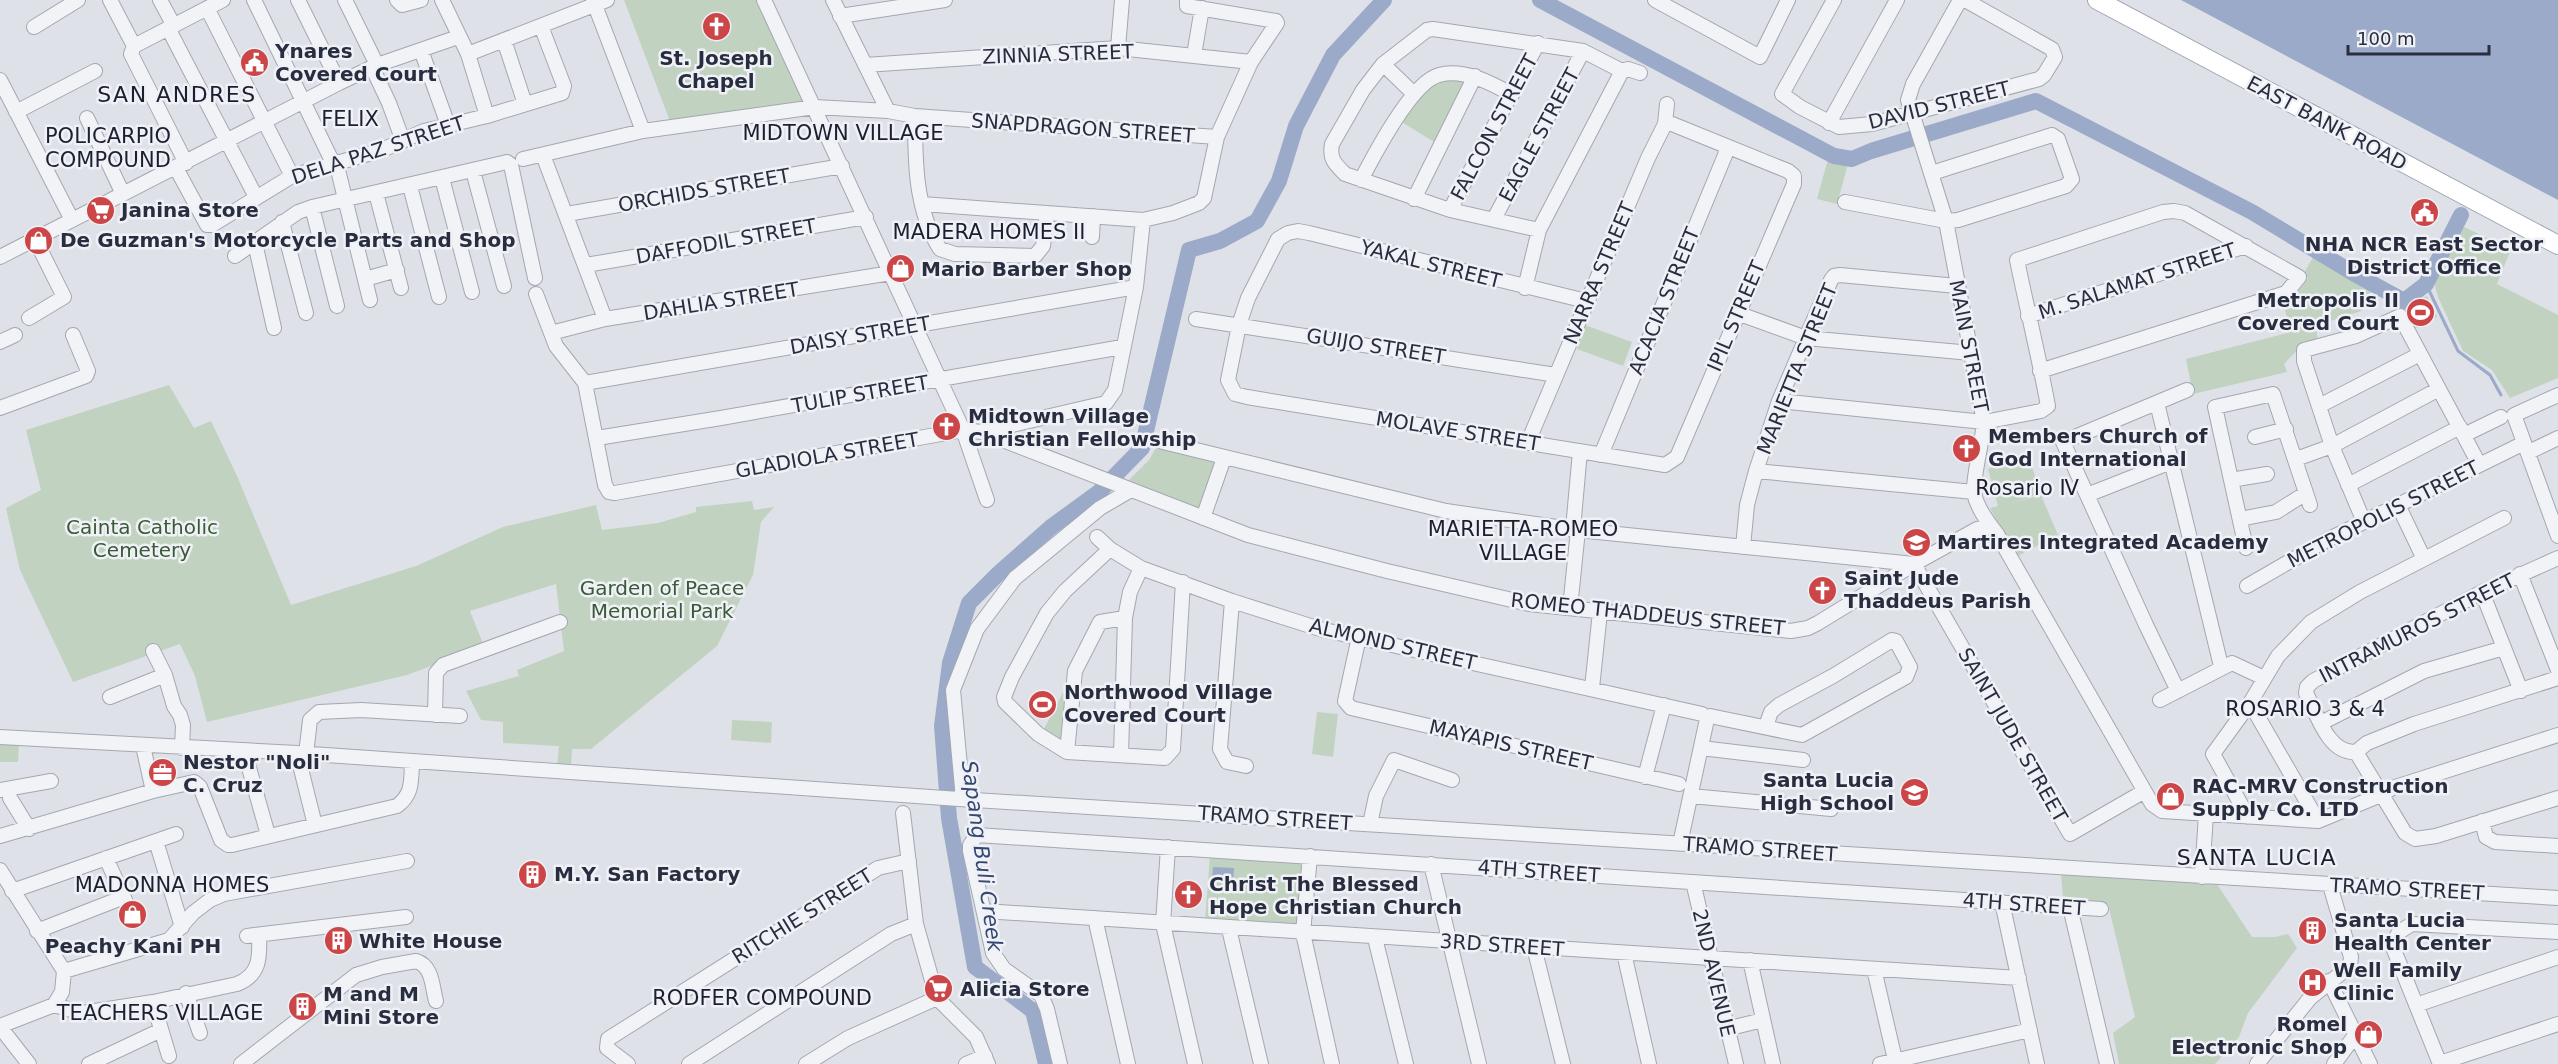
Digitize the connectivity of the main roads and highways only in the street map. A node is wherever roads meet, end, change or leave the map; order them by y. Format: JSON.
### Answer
{"nodes":[{"id":1,"x":2097,"y":0,"type":"edge"},
{"id":2,"x":2558,"y":245,"type":"edge"}],
"edges":[{"from":1,"to":2,"type":"main road","name":"EAST BANK ROAD"}]}
